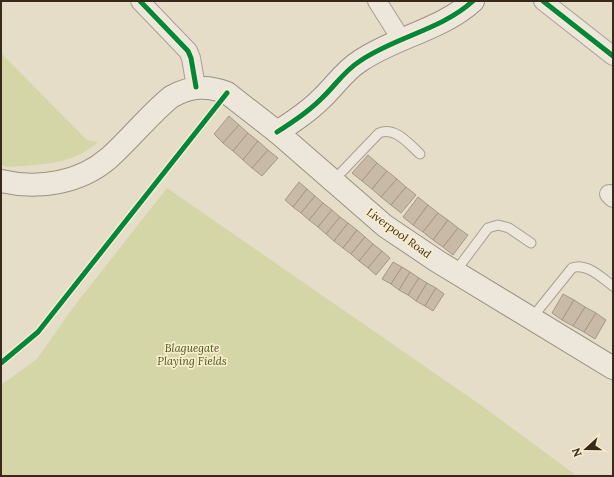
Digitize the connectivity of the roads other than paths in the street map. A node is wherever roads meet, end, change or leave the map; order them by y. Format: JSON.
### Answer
{"nodes":[{"id":1,"x":140,"y":1,"type":"edge"},
{"id":2,"x":376,"y":1,"type":"edge"},
{"id":3,"x":473,"y":1,"type":"edge"},
{"id":4,"x":543,"y":1,"type":"edge"},
{"id":5,"x":401,"y":39,"type":"junction"},
{"id":6,"x":613,"y":56,"type":"edge"},
{"id":7,"x":196,"y":87,"type":"junction"},
{"id":8,"x":277,"y":132,"type":"junction"},
{"id":9,"x":420,"y":154,"type":"dead end"},
{"id":10,"x":1,"y":181,"type":"edge"},
{"id":11,"x":333,"y":181,"type":"junction"},
{"id":12,"x":531,"y":243,"type":"dead end"},
{"id":13,"x":455,"y":272,"type":"junction"},
{"id":14,"x":613,"y":286,"type":"edge"},
{"id":15,"x":531,"y":318,"type":"junction"},
{"id":16,"x":613,"y":368,"type":"edge"}],
"edges":[{"from":1,"to":7,"type":"street"},
{"from":2,"to":5,"type":"street"},
{"from":3,"to":5,"type":"main road"},
{"from":4,"to":6,"type":"street"},
{"from":5,"to":8,"type":"main road"},
{"from":7,"to":8,"type":"main road","name":"Liverpool Road"},
{"from":7,"to":10,"type":"main road","name":"Liverpool Road"},
{"from":8,"to":11,"type":"main road","name":"Liverpool Road"},
{"from":9,"to":11,"type":"lane"},
{"from":11,"to":13,"type":"main road","name":"Liverpool Road"},
{"from":12,"to":13,"type":"lane"},
{"from":13,"to":15,"type":"main road","name":"Liverpool Road"},
{"from":14,"to":15,"type":"lane"},
{"from":15,"to":16,"type":"main road","name":"Liverpool Road"}]}
